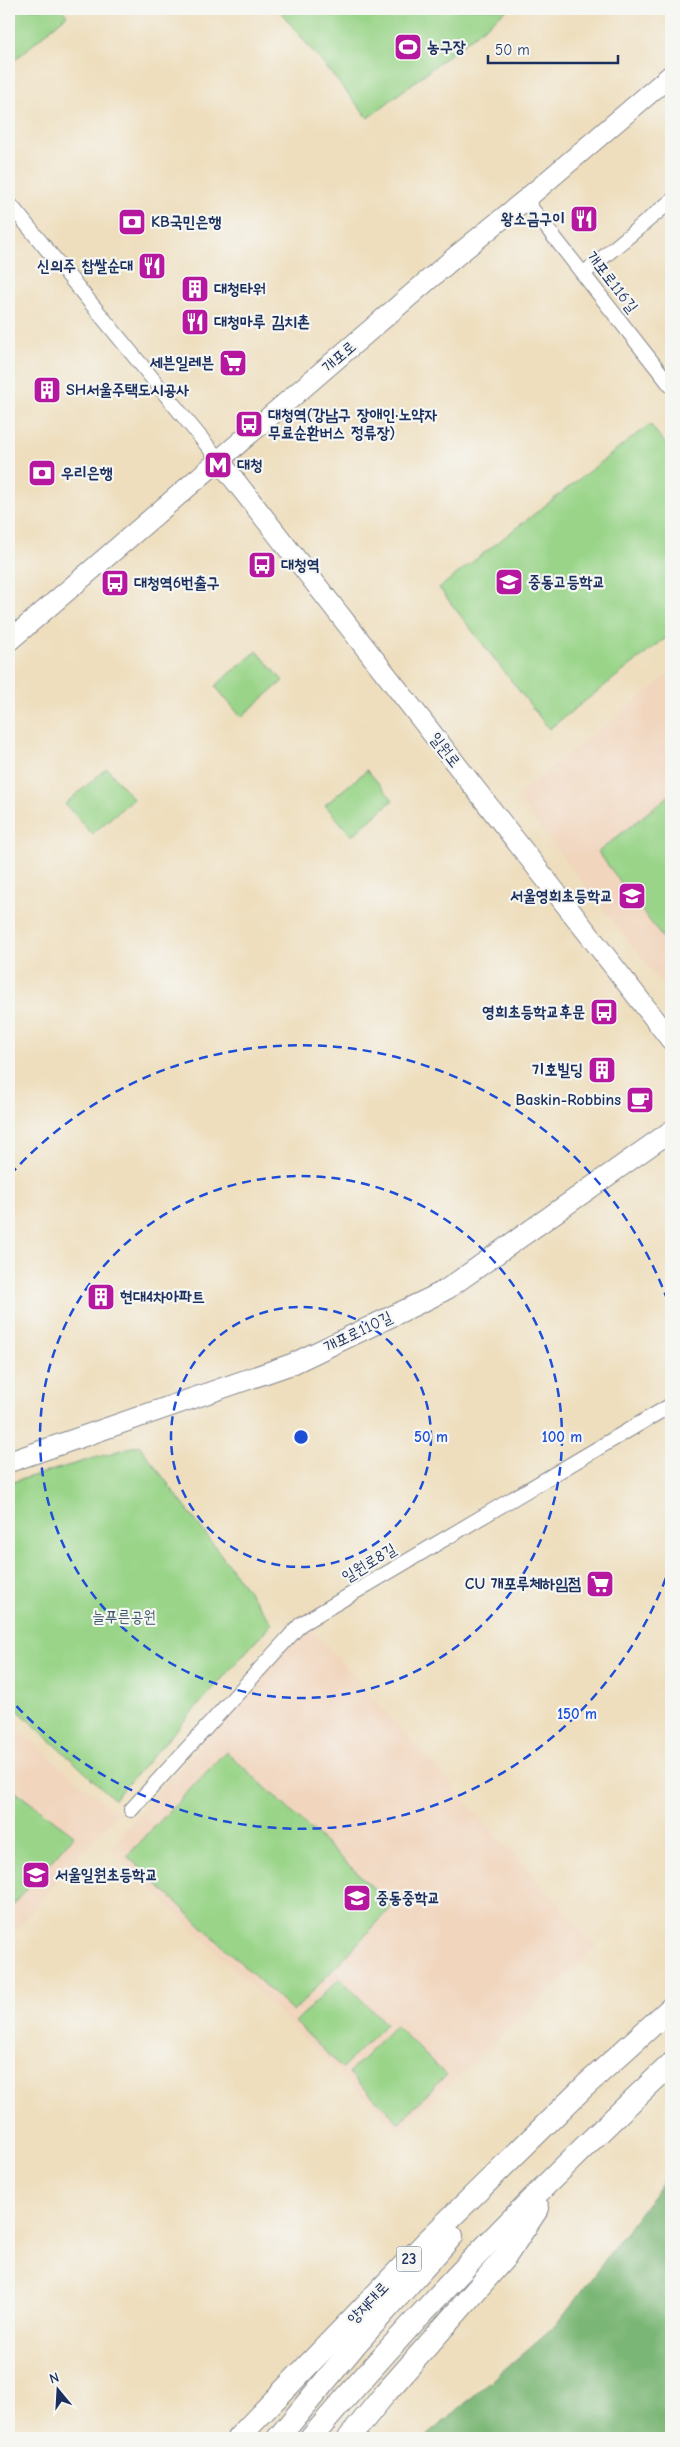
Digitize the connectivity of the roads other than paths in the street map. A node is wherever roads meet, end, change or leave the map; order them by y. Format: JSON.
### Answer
{"nodes":[{"id":1,"x":671,"y":75,"type":"edge"},
{"id":2,"x":525,"y":200,"type":"junction"},
{"id":3,"x":9,"y":203,"type":"edge"},
{"id":4,"x":669,"y":206,"type":"edge"},
{"id":5,"x":583,"y":274,"type":"junction"},
{"id":6,"x":671,"y":386,"type":"edge"},
{"id":7,"x":219,"y":460,"type":"junction"},
{"id":8,"x":9,"y":641,"type":"edge"},
{"id":9,"x":671,"y":1040,"type":"edge"},
{"id":10,"x":671,"y":1131,"type":"edge"},
{"id":11,"x":671,"y":1405,"type":"edge"},
{"id":12,"x":9,"y":1462,"type":"edge"},
{"id":13,"x":131,"y":1810,"type":"dead end"},
{"id":14,"x":671,"y":2008,"type":"edge"},
{"id":15,"x":671,"y":2064,"type":"edge"},
{"id":16,"x":585,"y":2086,"type":"junction"},
{"id":17,"x":570,"y":2159,"type":"junction"},
{"id":18,"x":238,"y":2438,"type":"edge"},
{"id":19,"x":278,"y":2438,"type":"edge"},
{"id":20,"x":311,"y":2438,"type":"edge"},
{"id":21,"x":349,"y":2438,"type":"edge"}],
"edges":[{"from":1,"to":2,"type":"street","name":"개포로"},
{"from":2,"to":5,"type":"street","name":"개포로116길"},
{"from":2,"to":7,"type":"street","name":"개포로"},
{"from":3,"to":7,"type":"street"},
{"from":4,"to":5,"type":"street"},
{"from":5,"to":6,"type":"street","name":"개포로116길"},
{"from":7,"to":8,"type":"street","name":"개포로"},
{"from":7,"to":9,"type":"street","name":"일원로"},
{"from":10,"to":12,"type":"street","name":"개포로110길"},
{"from":11,"to":13,"type":"street","name":"일원로8길"},
{"from":14,"to":16,"type":"main road","name":"양재대로","number":"23"},
{"from":15,"to":17,"type":"main road"},
{"from":16,"to":18,"type":"main road","name":"양재대로","number":"23"},
{"from":16,"to":19,"type":"main road","name":"양재대로"},
{"from":17,"to":20,"type":"main road"},
{"from":17,"to":21,"type":"main road"}]}
